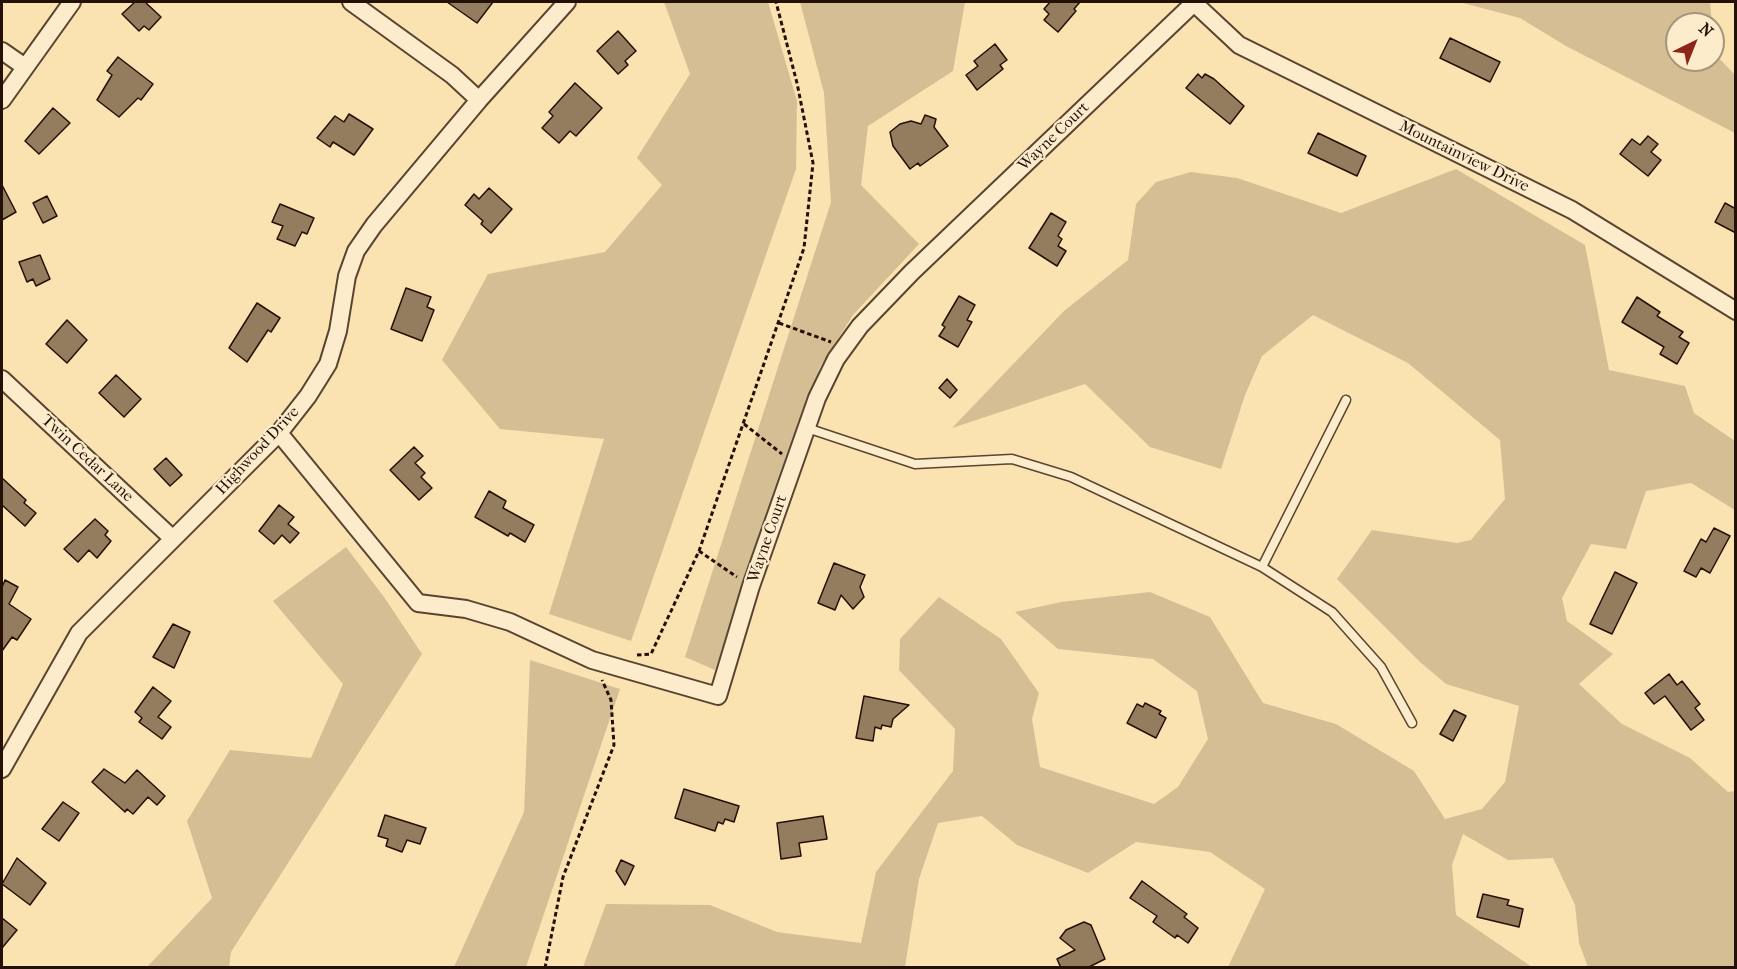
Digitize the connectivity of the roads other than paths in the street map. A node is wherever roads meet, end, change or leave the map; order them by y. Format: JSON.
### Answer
{"nodes":[{"id":1,"x":72,"y":2,"type":"edge"},
{"id":2,"x":351,"y":2,"type":"edge"},
{"id":3,"x":567,"y":2,"type":"edge"},
{"id":4,"x":1195,"y":2,"type":"edge"},
{"id":5,"x":2,"y":51,"type":"edge"},
{"id":6,"x":25,"y":67,"type":"junction"},
{"id":7,"x":2,"y":100,"type":"edge"},
{"id":8,"x":479,"y":100,"type":"junction"},
{"id":9,"x":1736,"y":311,"type":"edge"},
{"id":10,"x":2,"y":379,"type":"edge"},
{"id":11,"x":1346,"y":400,"type":"dead end"},
{"id":12,"x":807,"y":428,"type":"junction"},
{"id":13,"x":279,"y":433,"type":"junction"},
{"id":14,"x":172,"y":538,"type":"junction"},
{"id":15,"x":1262,"y":567,"type":"junction"},
{"id":16,"x":1412,"y":723,"type":"dead end"},
{"id":17,"x":2,"y":769,"type":"edge"}],
"edges":[{"from":1,"to":6,"type":"street"},
{"from":2,"to":8,"type":"street"},
{"from":3,"to":8,"type":"street","name":"Highwood Drive"},
{"from":4,"to":9,"type":"street","name":"Mountainview Drive"},
{"from":4,"to":12,"type":"street","name":"Wayne Court"},
{"from":5,"to":6,"type":"street"},
{"from":6,"to":7,"type":"street"},
{"from":8,"to":13,"type":"street","name":"Highwood Drive"},
{"from":10,"to":14,"type":"street","name":"Twin Cedar Lane"},
{"from":11,"to":15,"type":"lane"},
{"from":12,"to":13,"type":"street","name":"Wayne Court"},
{"from":12,"to":15,"type":"lane"},
{"from":13,"to":14,"type":"street","name":"Highwood Drive"},
{"from":14,"to":17,"type":"street","name":"Highwood Drive"},
{"from":15,"to":16,"type":"lane"}]}
